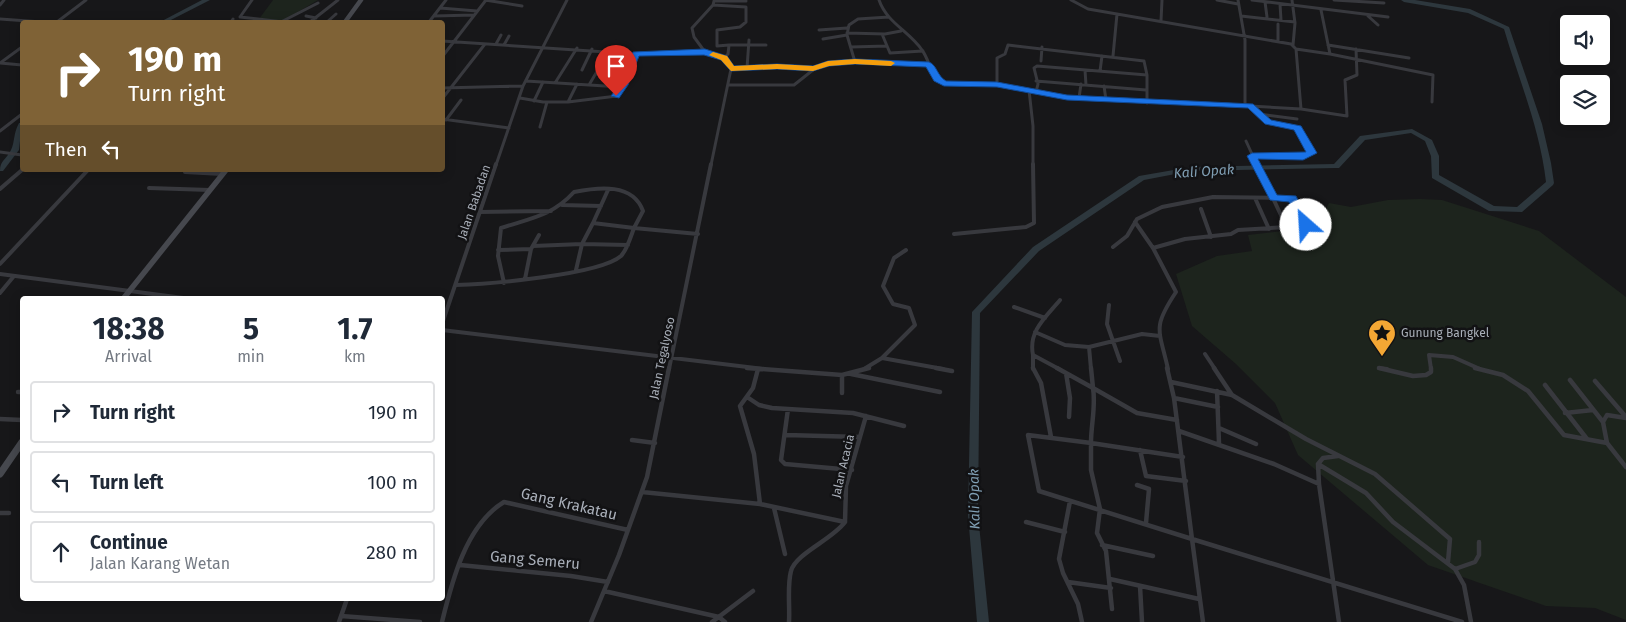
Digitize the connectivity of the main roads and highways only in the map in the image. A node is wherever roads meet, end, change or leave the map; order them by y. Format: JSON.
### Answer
{"nodes":[{"id":1,"x":361,"y":0,"type":"edge"},
{"id":2,"x":346,"y":20,"type":"edge"},
{"id":3,"x":225,"y":172,"type":"edge"},
{"id":4,"x":125,"y":296,"type":"edge"},
{"id":5,"x":20,"y":445,"type":"edge"},
{"id":6,"x":0,"y":474,"type":"edge"}],
"edges":[{"from":1,"to":2,"type":"main road"},
{"from":3,"to":4,"type":"main road"},
{"from":5,"to":6,"type":"main road"}]}
